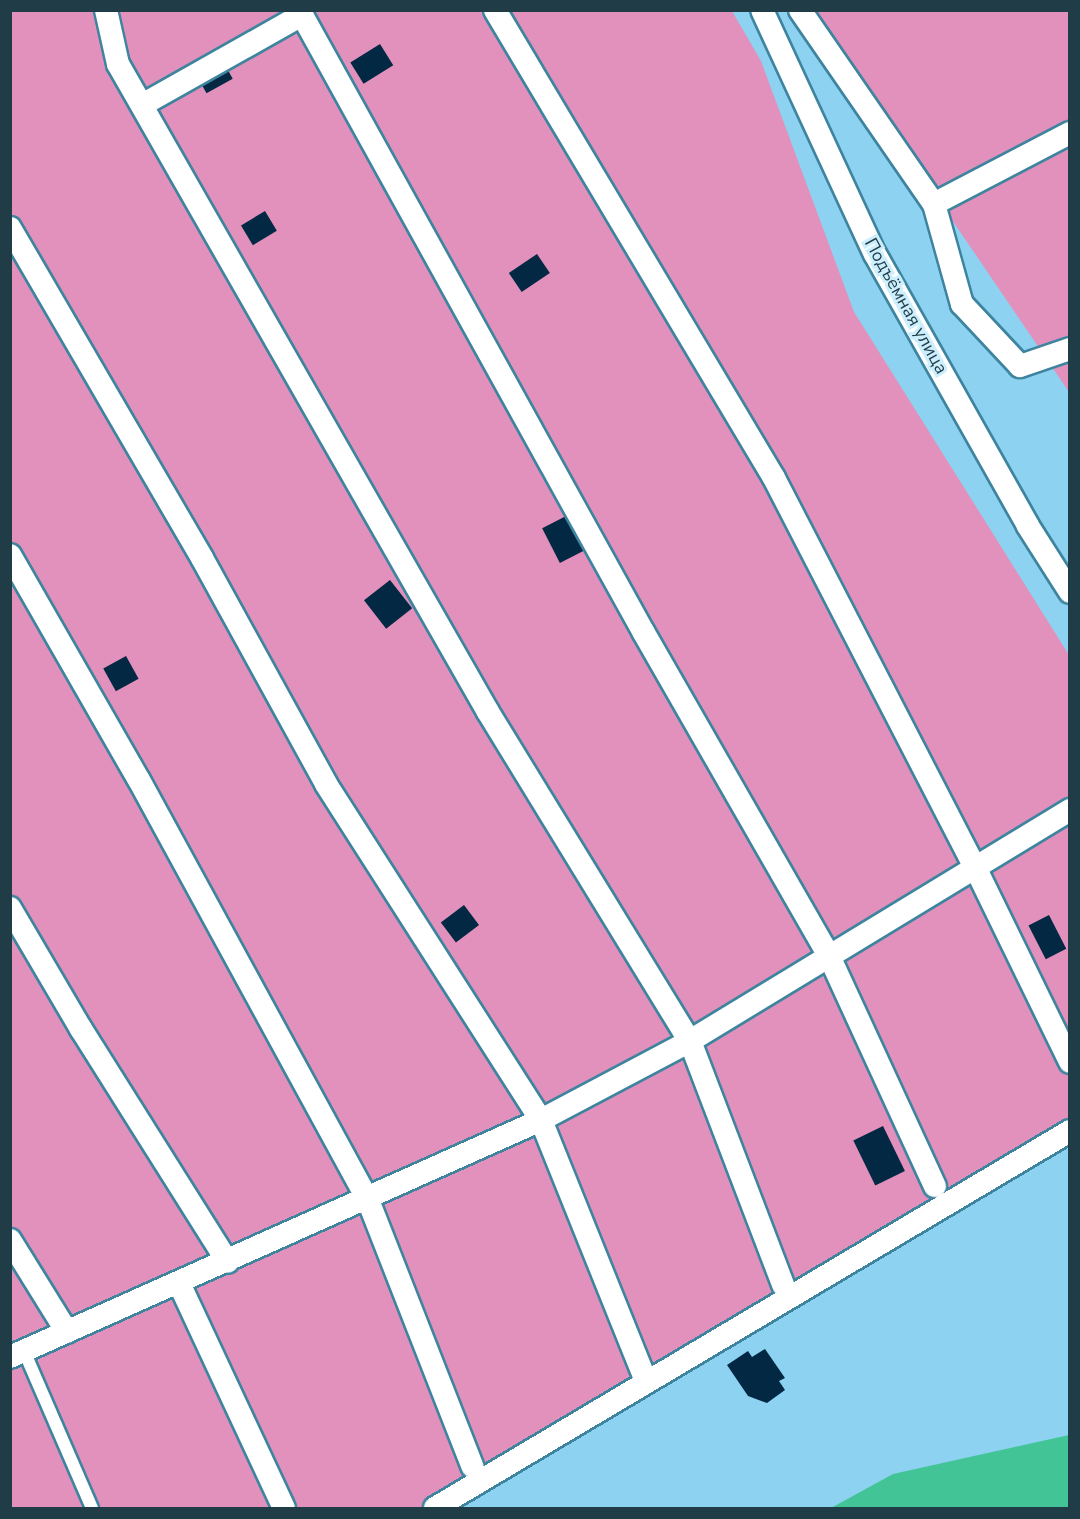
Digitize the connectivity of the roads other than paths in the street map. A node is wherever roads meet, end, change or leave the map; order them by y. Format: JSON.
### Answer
{"nodes":[{"id":1,"x":106,"y":10,"type":"edge"},
{"id":2,"x":495,"y":10,"type":"edge"},
{"id":3,"x":762,"y":10,"type":"edge"},
{"id":4,"x":800,"y":10,"type":"edge"},
{"id":5,"x":142,"y":105,"type":"junction"},
{"id":6,"x":1070,"y":133,"type":"edge"},
{"id":7,"x":934,"y":204,"type":"junction"},
{"id":8,"x":10,"y":228,"type":"edge"},
{"id":9,"x":1070,"y":349,"type":"edge"},
{"id":10,"x":10,"y":555,"type":"edge"},
{"id":11,"x":1070,"y":592,"type":"edge"},
{"id":12,"x":1070,"y":810,"type":"edge"},
{"id":13,"x":974,"y":865,"type":"junction"},
{"id":14,"x":10,"y":908,"type":"edge"},
{"id":15,"x":830,"y":958,"type":"junction"},
{"id":16,"x":690,"y":1041,"type":"junction"},
{"id":17,"x":1070,"y":1062,"type":"edge"},
{"id":18,"x":541,"y":1120,"type":"junction"},
{"id":19,"x":1070,"y":1131,"type":"edge"},
{"id":20,"x":935,"y":1185,"type":"dead end"},
{"id":21,"x":368,"y":1200,"type":"junction"},
{"id":22,"x":10,"y":1240,"type":"edge"},
{"id":23,"x":228,"y":1262,"type":"junction"},
{"id":24,"x":179,"y":1283,"type":"junction"},
{"id":25,"x":783,"y":1284,"type":"dead end"},
{"id":26,"x":67,"y":1332,"type":"junction"},
{"id":27,"x":17,"y":1354,"type":"edge"},
{"id":28,"x":643,"y":1374,"type":"dead end"},
{"id":29,"x":472,"y":1466,"type":"dead end"},
{"id":30,"x":92,"y":1509,"type":"edge"},
{"id":31,"x":284,"y":1509,"type":"edge"},
{"id":32,"x":435,"y":1509,"type":"edge"}],
"edges":[{"from":1,"to":5,"type":"street"},
{"from":2,"to":13,"type":"street"},
{"from":3,"to":11,"type":"street","name":"Подъёмная улица"},
{"from":4,"to":7,"type":"street"},
{"from":5,"to":15,"type":"street"},
{"from":5,"to":16,"type":"street"},
{"from":6,"to":7,"type":"street"},
{"from":7,"to":9,"type":"street"},
{"from":8,"to":18,"type":"street"},
{"from":10,"to":21,"type":"street"},
{"from":12,"to":13,"type":"street"},
{"from":13,"to":15,"type":"street"},
{"from":13,"to":17,"type":"street"},
{"from":14,"to":23,"type":"street"},
{"from":15,"to":16,"type":"street"},
{"from":15,"to":20,"type":"street"},
{"from":16,"to":18,"type":"street"},
{"from":16,"to":25,"type":"street"},
{"from":18,"to":21,"type":"street"},
{"from":18,"to":28,"type":"street"},
{"from":19,"to":32,"type":"street"},
{"from":21,"to":23,"type":"street"},
{"from":21,"to":29,"type":"street"},
{"from":22,"to":26,"type":"street"},
{"from":23,"to":24,"type":"street"},
{"from":24,"to":26,"type":"street"},
{"from":24,"to":31,"type":"street"},
{"from":26,"to":27,"type":"street"},
{"from":27,"to":30,"type":"lane"}]}
